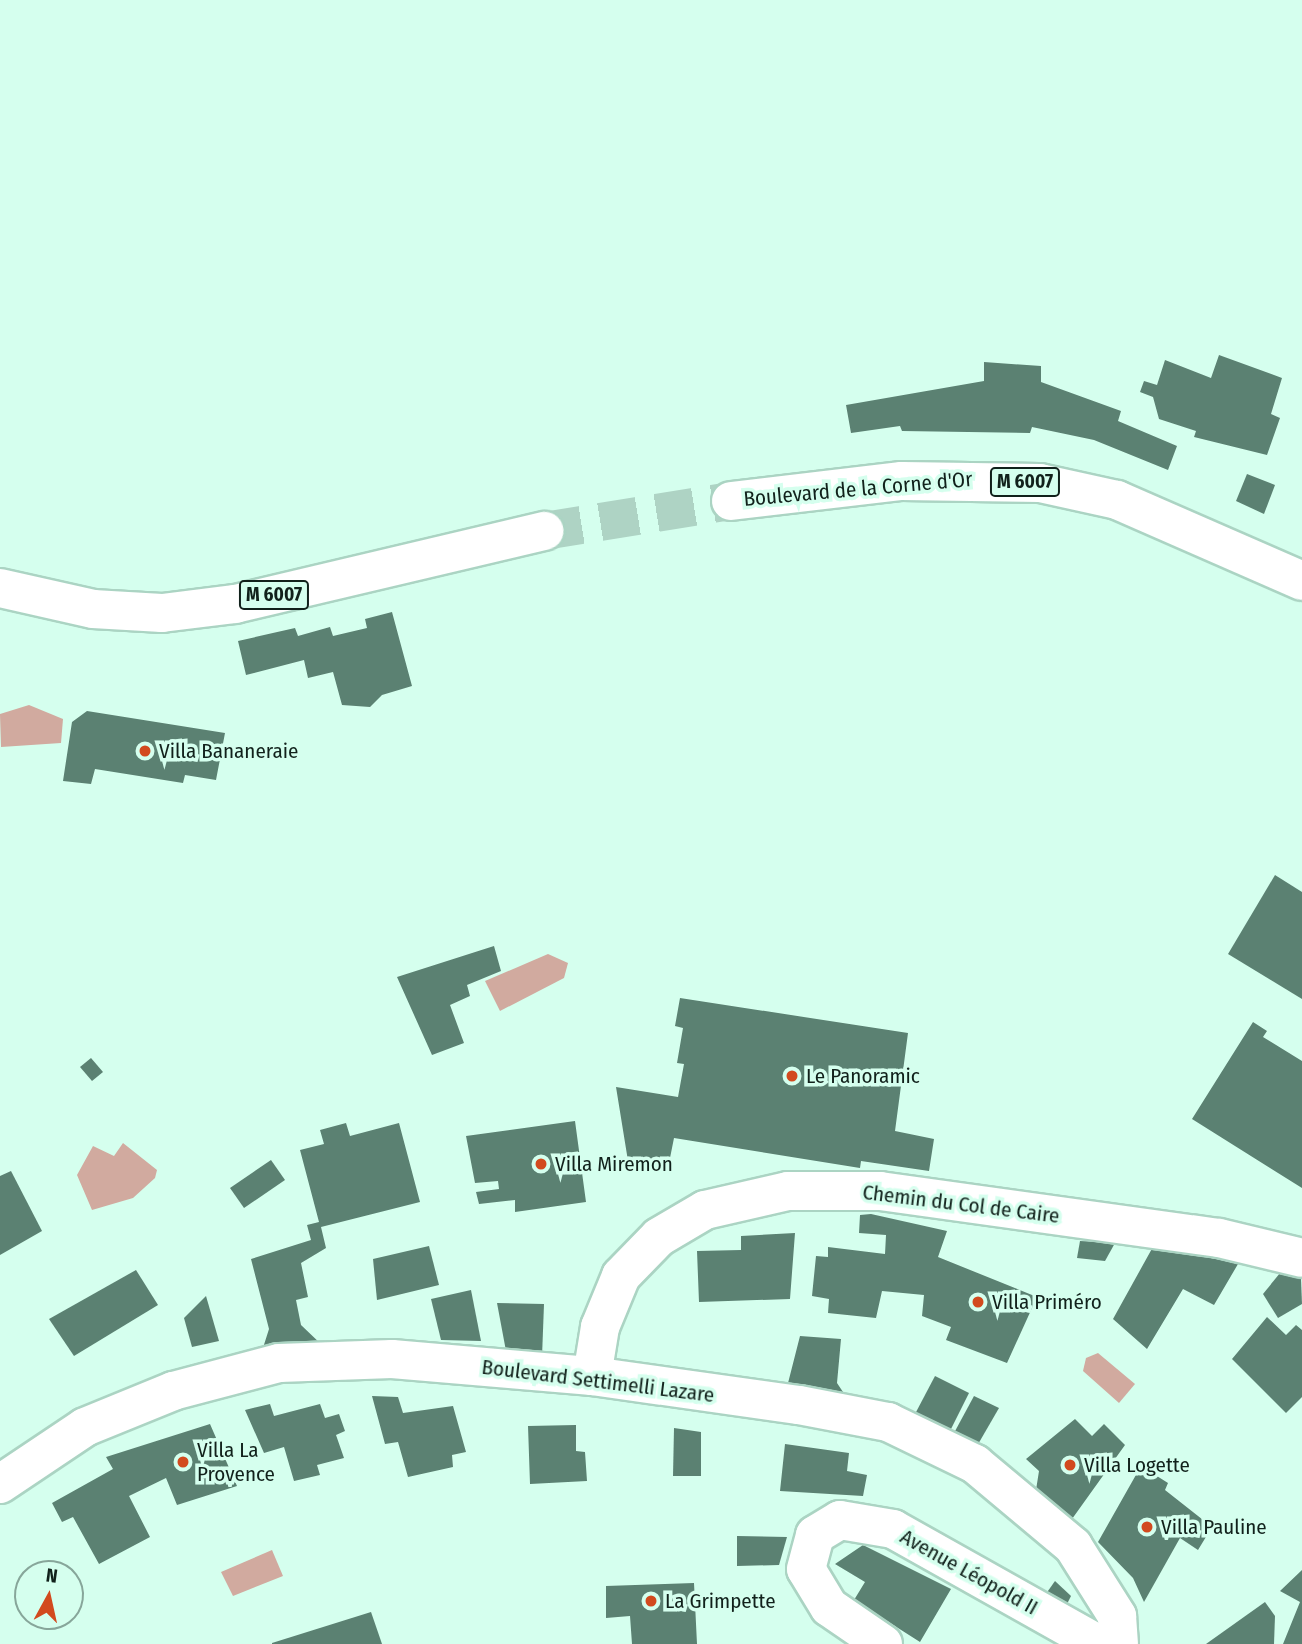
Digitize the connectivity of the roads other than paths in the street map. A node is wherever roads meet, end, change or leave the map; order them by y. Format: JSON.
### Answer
{"nodes":[{"id":1,"x":731,"y":500,"type":"tunnel mouth"},
{"id":2,"x":544,"y":531,"type":"tunnel mouth"},
{"id":3,"x":1302,"y":581,"type":"edge"},
{"id":4,"x":0,"y":589,"type":"edge"},
{"id":5,"x":1302,"y":1258,"type":"edge"},
{"id":6,"x":592,"y":1376,"type":"junction"},
{"id":7,"x":0,"y":1484,"type":"edge"},
{"id":8,"x":883,"y":1644,"type":"edge"},
{"id":9,"x":1098,"y":1644,"type":"edge"},
{"id":10,"x":1119,"y":1644,"type":"edge"}],
"edges":[{"from":1,"to":3,"type":"street","name":"Boulevard de la Corne d'Or","number":"M 6007"},
{"from":2,"to":4,"type":"street","number":"M 6007"},
{"from":5,"to":6,"type":"street","name":"Chemin du Col de Caire"},
{"from":6,"to":7,"type":"street","name":"Boulevard Settimelli Lazare"},
{"from":6,"to":10,"type":"street","name":"Boulevard Settimelli Lazare"},
{"from":8,"to":9,"type":"street","name":"Avenue Léopold II"}]}
